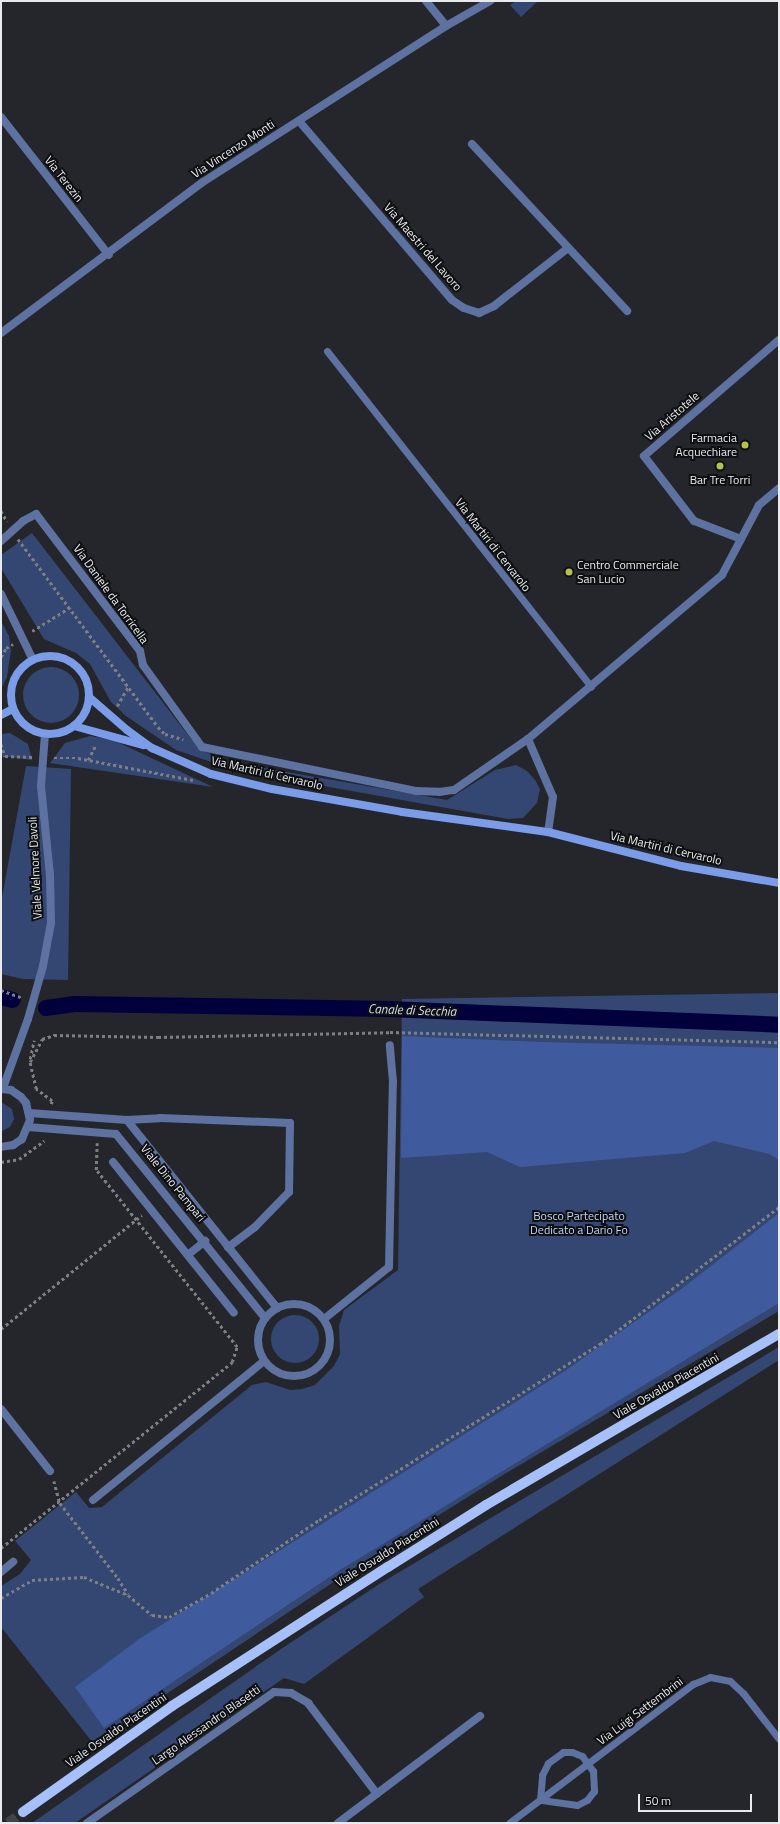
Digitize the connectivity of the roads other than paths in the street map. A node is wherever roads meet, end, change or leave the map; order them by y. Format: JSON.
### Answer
{"nodes":[{"id":1,"x":426,"y":1,"type":"edge"},
{"id":2,"x":490,"y":1,"type":"edge"},
{"id":3,"x":446,"y":26,"type":"junction"},
{"id":4,"x":1,"y":117,"type":"edge"},
{"id":5,"x":299,"y":121,"type":"junction"},
{"id":6,"x":472,"y":144,"type":"dead end"},
{"id":7,"x":568,"y":248,"type":"junction"},
{"id":8,"x":108,"y":255,"type":"junction"},
{"id":9,"x":627,"y":311,"type":"dead end"},
{"id":10,"x":1,"y":333,"type":"edge"},
{"id":11,"x":779,"y":340,"type":"edge"},
{"id":12,"x":327,"y":350,"type":"dead end"},
{"id":13,"x":779,"y":488,"type":"edge"},
{"id":14,"x":741,"y":539,"type":"junction"},
{"id":15,"x":1,"y":541,"type":"edge"},
{"id":16,"x":1,"y":594,"type":"edge"},
{"id":17,"x":33,"y":660,"type":"junction"},
{"id":18,"x":591,"y":687,"type":"junction"},
{"id":19,"x":89,"y":697,"type":"junction"},
{"id":20,"x":13,"y":709,"type":"junction"},
{"id":21,"x":1,"y":714,"type":"edge"},
{"id":22,"x":74,"y":726,"type":"junction"},
{"id":23,"x":45,"y":734,"type":"junction"},
{"id":24,"x":528,"y":739,"type":"junction"},
{"id":25,"x":202,"y":747,"type":"joint"},
{"id":26,"x":152,"y":748,"type":"junction"},
{"id":27,"x":548,"y":832,"type":"junction"},
{"id":28,"x":779,"y":883,"type":"edge"},
{"id":29,"x":390,"y":1045,"type":"dead end"},
{"id":30,"x":2,"y":1089,"type":"edge"},
{"id":31,"x":29,"y":1113,"type":"junction"},
{"id":32,"x":127,"y":1120,"type":"junction"},
{"id":33,"x":28,"y":1127,"type":"junction"},
{"id":34,"x":1,"y":1147,"type":"edge"},
{"id":35,"x":113,"y":1162,"type":"dead end"},
{"id":36,"x":205,"y":1241,"type":"junction"},
{"id":37,"x":228,"y":1247,"type":"junction"},
{"id":38,"x":189,"y":1254,"type":"junction"},
{"id":39,"x":277,"y":1308,"type":"junction"},
{"id":40,"x":234,"y":1313,"type":"dead end"},
{"id":41,"x":265,"y":1318,"type":"junction"},
{"id":42,"x":324,"y":1319,"type":"junction"},
{"id":43,"x":779,"y":1334,"type":"edge"},
{"id":44,"x":264,"y":1361,"type":"junction"},
{"id":45,"x":1,"y":1410,"type":"edge"},
{"id":46,"x":50,"y":1471,"type":"road end"},
{"id":47,"x":93,"y":1500,"type":"dead end"},
{"id":48,"x":13,"y":1562,"type":"dead end"},
{"id":49,"x":1,"y":1572,"type":"edge"},
{"id":50,"x":480,"y":1716,"type":"dead end"},
{"id":51,"x":779,"y":1739,"type":"edge"},
{"id":52,"x":588,"y":1763,"type":"junction"},
{"id":53,"x":376,"y":1794,"type":"junction"},
{"id":54,"x":540,"y":1800,"type":"junction"},
{"id":55,"x":23,"y":1812,"type":"tunnel mouth"},
{"id":56,"x":87,"y":1823,"type":"edge"},
{"id":57,"x":338,"y":1823,"type":"edge"},
{"id":58,"x":509,"y":1823,"type":"edge"}],
"edges":[{"from":1,"to":3,"type":"street"},
{"from":2,"to":3,"type":"street","name":"Via Vincenzo Monti"},
{"from":3,"to":5,"type":"street","name":"Via Vincenzo Monti"},
{"from":4,"to":8,"type":"street","name":"Via Terezin"},
{"from":5,"to":7,"type":"street","name":"Via Maestri del Lavoro"},
{"from":5,"to":8,"type":"street","name":"Via Vincenzo Monti"},
{"from":6,"to":7,"type":"street"},
{"from":7,"to":9,"type":"street"},
{"from":8,"to":10,"type":"street","name":"Via Vincenzo Monti"},
{"from":11,"to":14,"type":"street","name":"Via Aristotele"},
{"from":12,"to":18,"type":"lane","name":"Via Martiri di Cervarolo"},
{"from":13,"to":14,"type":"street"},
{"from":14,"to":18,"type":"street"},
{"from":15,"to":25,"type":"street","name":"Via Daniele da Torricella"},
{"from":16,"to":17,"type":"street"},
{"from":17,"to":19,"type":"main road"},
{"from":17,"to":20,"type":"main road"},
{"from":18,"to":24,"type":"street","name":"Via Martiri di Cervarolo"},
{"from":19,"to":22,"type":"main road"},
{"from":19,"to":26,"type":"main road","name":"Via Martiri di Cervarolo"},
{"from":20,"to":21,"type":"main road"},
{"from":20,"to":23,"type":"main road"},
{"from":22,"to":23,"type":"main road"},
{"from":22,"to":26,"type":"main road","name":"Via Martiri di Cervarolo"},
{"from":23,"to":30,"type":"street","name":"Viale Velmore Davoli"},
{"from":24,"to":25,"type":"street","name":"Via Martiri di Cervarolo"},
{"from":24,"to":27,"type":"street"},
{"from":26,"to":27,"type":"main road","name":"Via Martiri di Cervarolo"},
{"from":27,"to":28,"type":"main road","name":"Via Martiri di Cervarolo"},
{"from":29,"to":42,"type":"street"},
{"from":30,"to":31,"type":"street","name":"Viale Velmore Davoli"},
{"from":31,"to":32,"type":"street"},
{"from":31,"to":33,"type":"street"},
{"from":32,"to":37,"type":"street","name":"Viale Dino Pampari"},
{"from":32,"to":37,"type":"street"},
{"from":33,"to":34,"type":"street"},
{"from":33,"to":36,"type":"street","name":"Viale Dino Pampari"},
{"from":35,"to":38,"type":"street"},
{"from":36,"to":38,"type":"street"},
{"from":36,"to":41,"type":"street","name":"Viale Dino Pampari"},
{"from":37,"to":39,"type":"street","name":"Viale Dino Pampari"},
{"from":38,"to":40,"type":"street"},
{"from":39,"to":41,"type":"street"},
{"from":39,"to":42,"type":"street"},
{"from":41,"to":44,"type":"street"},
{"from":42,"to":44,"type":"street"},
{"from":43,"to":55,"type":"main road","name":"Viale Osvaldo Piacentini"},
{"from":44,"to":47,"type":"street"},
{"from":45,"to":46,"type":"street"},
{"from":48,"to":49,"type":"street"},
{"from":50,"to":53,"type":"street"},
{"from":51,"to":52,"type":"lane","name":"Via Luigi Settembrini"},
{"from":52,"to":54,"type":"lane","name":"Via Luigi Settembrini"},
{"from":52,"to":54,"type":"lane"},
{"from":52,"to":54,"type":"lane"},
{"from":53,"to":56,"type":"street","name":"Largo Alessandro Blasetti"},
{"from":53,"to":57,"type":"street"},
{"from":54,"to":58,"type":"lane","name":"Via Luigi Settembrini"}]}
